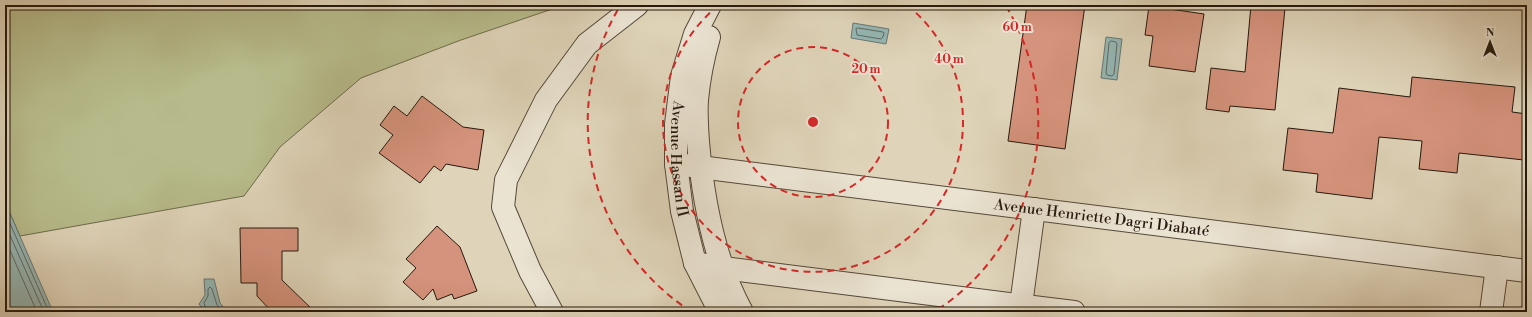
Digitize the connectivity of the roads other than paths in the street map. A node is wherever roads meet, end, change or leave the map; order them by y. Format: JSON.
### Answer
{"nodes":[{"id":1,"x":637,"y":5,"type":"edge"},
{"id":2,"x":710,"y":5,"type":"edge"},
{"id":3,"x":720,"y":5,"type":"edge"},
{"id":4,"x":676,"y":164,"type":"junction"},
{"id":5,"x":700,"y":167,"type":"junction"},
{"id":6,"x":1034,"y":209,"type":"junction"},
{"id":7,"x":695,"y":263,"type":"junction"},
{"id":8,"x":1496,"y":267,"type":"junction"},
{"id":9,"x":723,"y":268,"type":"junction"},
{"id":10,"x":1527,"y":271,"type":"edge"},
{"id":11,"x":1021,"y":305,"type":"junction"},
{"id":12,"x":552,"y":312,"type":"edge"},
{"id":13,"x":720,"y":312,"type":"edge"},
{"id":14,"x":742,"y":312,"type":"edge"},
{"id":15,"x":1074,"y":312,"type":"edge"},
{"id":16,"x":1491,"y":312,"type":"edge"}],
"edges":[{"from":1,"to":12,"type":"street"},
{"from":2,"to":4,"type":"street","name":"Avenue Hassan II"},
{"from":3,"to":5,"type":"street","name":"Avenue Hassan II"},
{"from":4,"to":5,"type":"street","name":"Avenue Henriette Dagri Diabaté"},
{"from":4,"to":7,"type":"street","name":"Avenue Hassan II"},
{"from":5,"to":6,"type":"street","name":"Avenue Henriette Dagri Diabaté"},
{"from":5,"to":9,"type":"street","name":"Avenue Hassan II"},
{"from":6,"to":8,"type":"street","name":"Avenue Henriette Dagri Diabaté"},
{"from":6,"to":11,"type":"street"},
{"from":7,"to":9,"type":"street"},
{"from":7,"to":13,"type":"street","name":"Avenue Hassan II"},
{"from":8,"to":10,"type":"street","name":"Avenue Henriette Dagri Diabaté"},
{"from":8,"to":16,"type":"street"},
{"from":9,"to":11,"type":"street"},
{"from":9,"to":14,"type":"street","name":"Avenue Hassan II"},
{"from":11,"to":15,"type":"street"}]}
